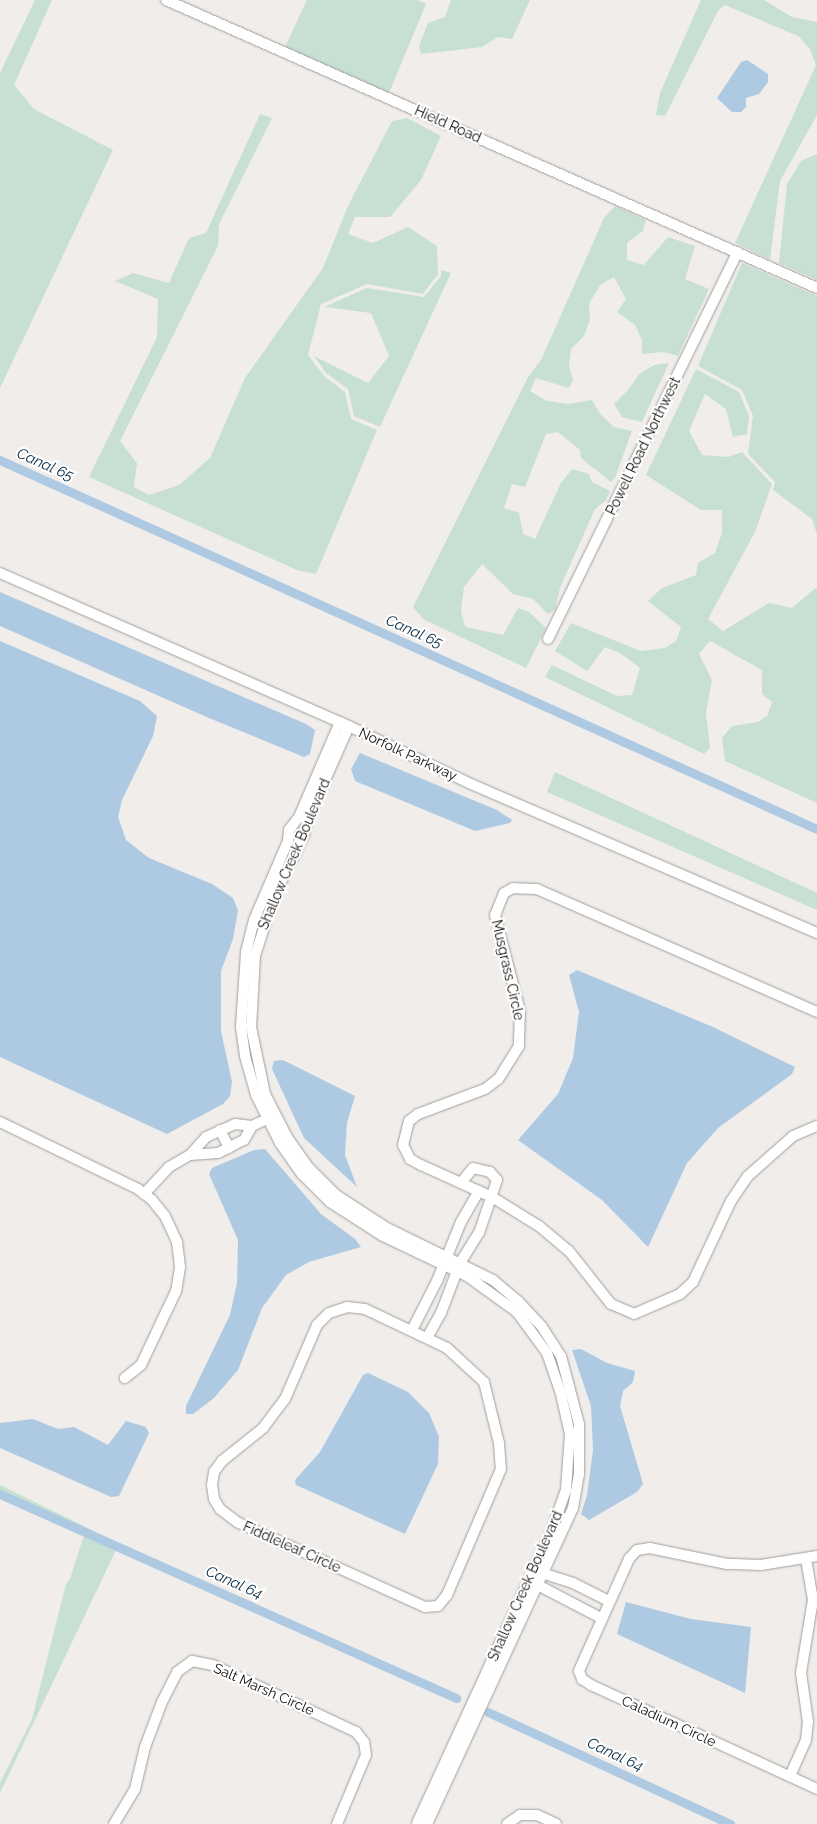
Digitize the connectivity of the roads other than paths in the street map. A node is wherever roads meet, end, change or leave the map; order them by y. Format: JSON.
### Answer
{"nodes":[{"id":1,"x":166,"y":0,"type":"edge"},
{"id":2,"x":734,"y":250,"type":"junction"},
{"id":3,"x":817,"y":288,"type":"edge"},
{"id":4,"x":0,"y":573,"type":"edge"},
{"id":5,"x":548,"y":640,"type":"dead end"},
{"id":6,"x":345,"y":724,"type":"junction"},
{"id":7,"x":817,"y":933,"type":"edge"},
{"id":8,"x":817,"y":1012,"type":"edge"},
{"id":9,"x":272,"y":1116,"type":"junction"},
{"id":10,"x":0,"y":1122,"type":"edge"},
{"id":11,"x":252,"y":1126,"type":"junction"},
{"id":12,"x":817,"y":1126,"type":"edge"},
{"id":13,"x":220,"y":1130,"type":"junction"},
{"id":14,"x":229,"y":1148,"type":"junction"},
{"id":15,"x":190,"y":1155,"type":"junction"},
{"id":16,"x":461,"y":1183,"type":"junction"},
{"id":17,"x":479,"y":1191,"type":"junction"},
{"id":18,"x":144,"y":1194,"type":"junction"},
{"id":19,"x":492,"y":1197,"type":"junction"},
{"id":20,"x":446,"y":1261,"type":"junction"},
{"id":21,"x":459,"y":1267,"type":"junction"},
{"id":22,"x":412,"y":1330,"type":"junction"},
{"id":23,"x":427,"y":1338,"type":"junction"},
{"id":24,"x":125,"y":1378,"type":"dead end"},
{"id":25,"x":817,"y":1556,"type":"edge"},
{"id":26,"x":806,"y":1559,"type":"junction"},
{"id":27,"x":538,"y":1572,"type":"junction"},
{"id":28,"x":533,"y":1583,"type":"junction"},
{"id":29,"x":609,"y":1601,"type":"junction"},
{"id":30,"x":601,"y":1618,"type":"junction"},
{"id":31,"x":790,"y":1776,"type":"junction"},
{"id":32,"x":817,"y":1790,"type":"edge"},
{"id":33,"x":114,"y":1824,"type":"edge"},
{"id":34,"x":337,"y":1824,"type":"edge"},
{"id":35,"x":417,"y":1824,"type":"edge"},
{"id":36,"x":426,"y":1824,"type":"edge"},
{"id":37,"x":507,"y":1824,"type":"edge"},
{"id":38,"x":556,"y":1824,"type":"edge"}],
"edges":[{"from":1,"to":2,"type":"street","name":"Hield Road"},
{"from":2,"to":3,"type":"street","name":"Hield Road"},
{"from":2,"to":5,"type":"street","name":"Powell Road Northwest"},
{"from":4,"to":6,"type":"street","name":"Norfolk Parkway"},
{"from":6,"to":7,"type":"street","name":"Norfolk Parkway"},
{"from":6,"to":9,"type":"street","name":"Shallow Creek Boulevard"},
{"from":8,"to":16,"type":"street","name":"Musgrass Circle"},
{"from":9,"to":11,"type":"street"},
{"from":9,"to":20,"type":"street","name":"Shallow Creek Boulevard"},
{"from":10,"to":18,"type":"street"},
{"from":11,"to":13,"type":"street"},
{"from":11,"to":14,"type":"street"},
{"from":12,"to":19,"type":"street","name":"Musgrass Circle"},
{"from":13,"to":14,"type":"street"},
{"from":13,"to":15,"type":"street"},
{"from":14,"to":15,"type":"street"},
{"from":15,"to":18,"type":"street"},
{"from":16,"to":17,"type":"street","name":"Musgrass Circle"},
{"from":16,"to":19,"type":"street"},
{"from":17,"to":19,"type":"street","name":"Musgrass Circle"},
{"from":17,"to":20,"type":"street"},
{"from":18,"to":24,"type":"street"},
{"from":19,"to":21,"type":"street"},
{"from":20,"to":21,"type":"street","name":"Shallow Creek Boulevard"},
{"from":20,"to":22,"type":"street"},
{"from":21,"to":23,"type":"street"},
{"from":21,"to":27,"type":"street","name":"Shallow Creek Boulevard"},
{"from":22,"to":23,"type":"street","name":"Fiddleleaf Circle"},
{"from":22,"to":23,"type":"street","name":"Fiddleleaf Circle"},
{"from":25,"to":26,"type":"street","name":"Caladium Circle"},
{"from":26,"to":29,"type":"street","name":"Caladium Circle"},
{"from":26,"to":31,"type":"street"},
{"from":27,"to":28,"type":"street","name":"Shallow Creek Boulevard"},
{"from":27,"to":29,"type":"street"},
{"from":28,"to":30,"type":"street"},
{"from":28,"to":35,"type":"street","name":"Shallow Creek Boulevard"},
{"from":28,"to":36,"type":"street","name":"Shallow Creek Boulevard"},
{"from":29,"to":30,"type":"street","name":"Caladium Circle"},
{"from":30,"to":31,"type":"street","name":"Caladium Circle"},
{"from":31,"to":32,"type":"street","name":"Caladium Circle"},
{"from":33,"to":34,"type":"street","name":"Salt Marsh Circle"},
{"from":37,"to":38,"type":"street"}]}
